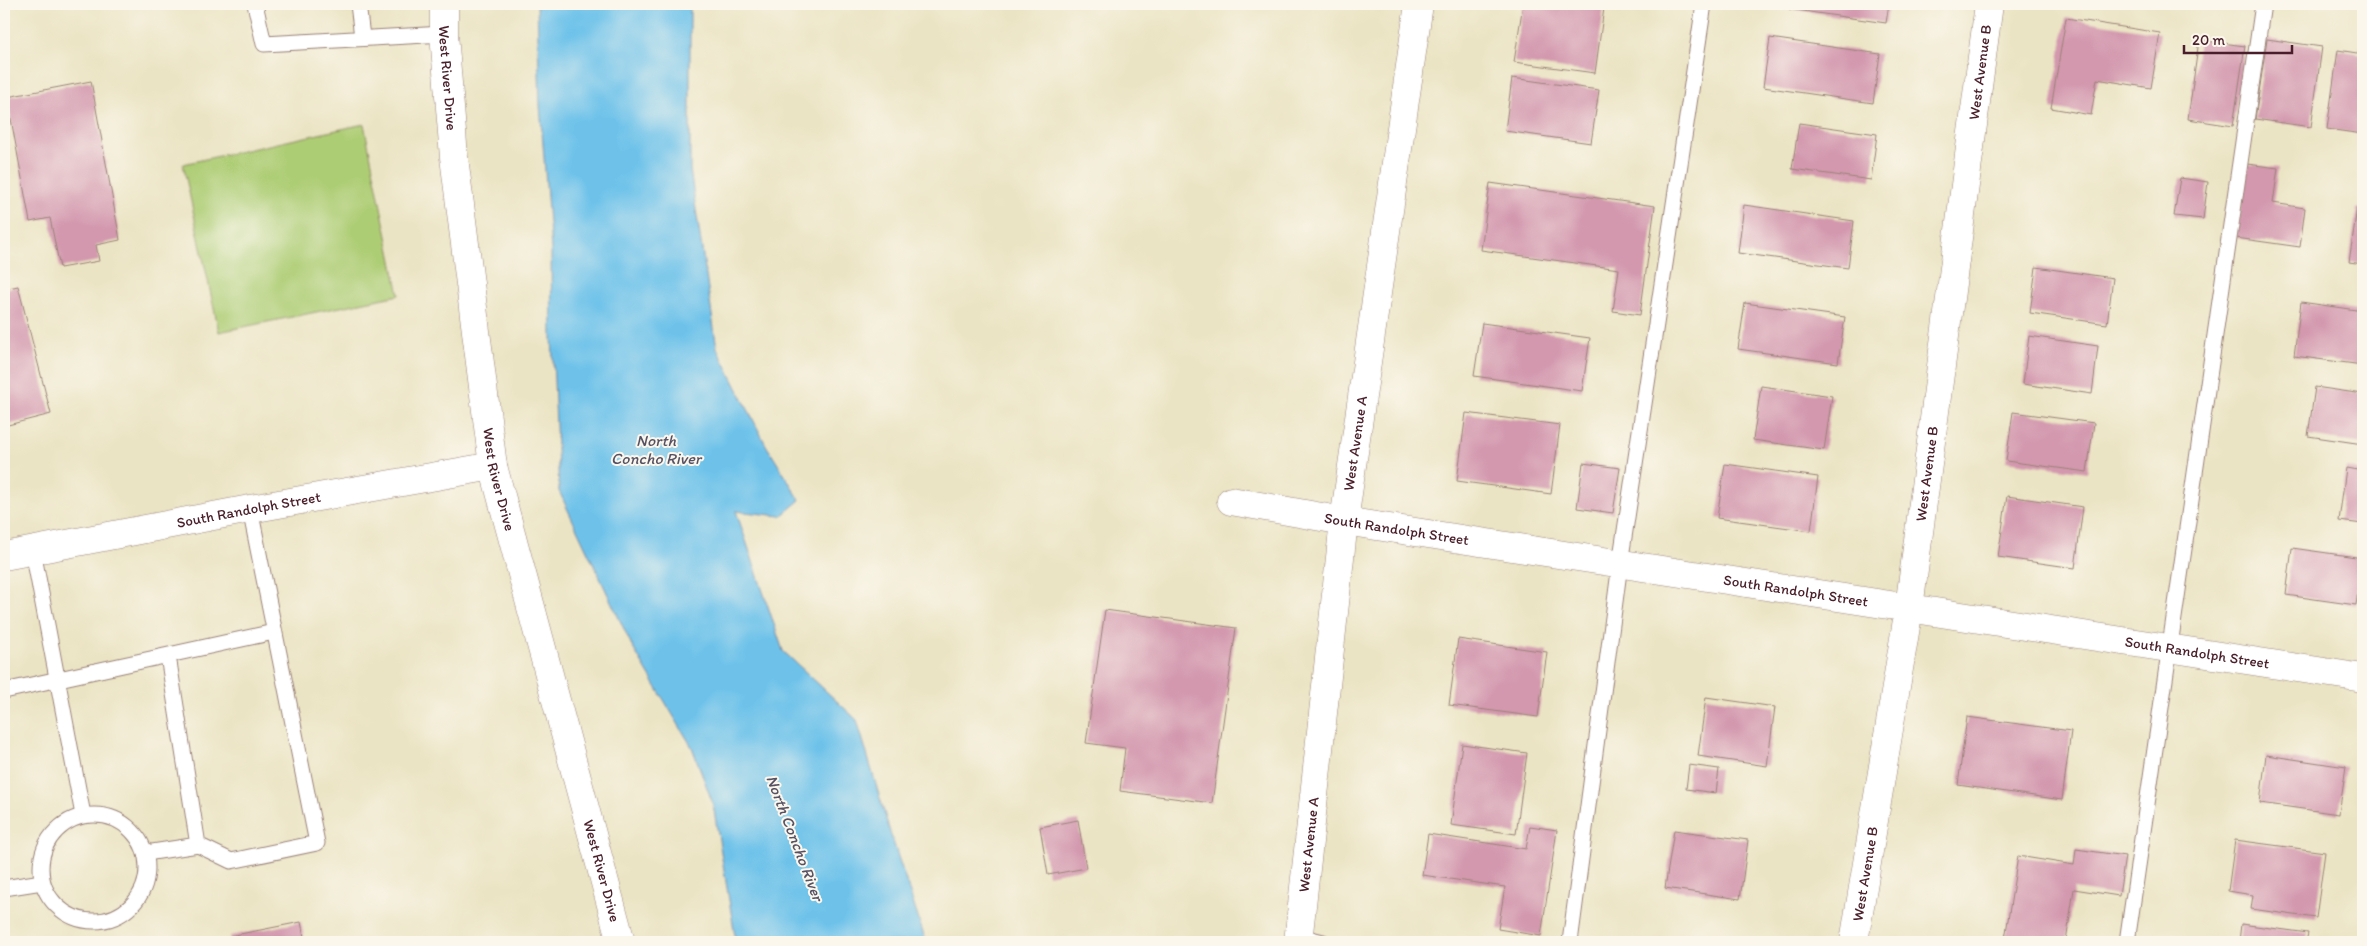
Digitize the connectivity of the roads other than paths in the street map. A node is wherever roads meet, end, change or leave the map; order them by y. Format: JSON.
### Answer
{"nodes":[{"id":1,"x":255,"y":4,"type":"edge"},
{"id":2,"x":358,"y":4,"type":"edge"},
{"id":3,"x":444,"y":4,"type":"edge"},
{"id":4,"x":1419,"y":4,"type":"edge"},
{"id":5,"x":1704,"y":4,"type":"edge"},
{"id":6,"x":1989,"y":4,"type":"edge"},
{"id":7,"x":2263,"y":4,"type":"edge"},
{"id":8,"x":444,"y":34,"type":"junction"},
{"id":9,"x":362,"y":37,"type":"junction"},
{"id":10,"x":493,"y":466,"type":"junction"},
{"id":11,"x":1231,"y":501,"type":"dead end"},
{"id":12,"x":250,"y":509,"type":"junction"},
{"id":13,"x":1344,"y":521,"type":"junction"},
{"id":14,"x":32,"y":551,"type":"junction"},
{"id":15,"x":4,"y":556,"type":"edge"},
{"id":16,"x":1620,"y":564,"type":"junction"},
{"id":17,"x":1909,"y":608,"type":"junction"},
{"id":18,"x":274,"y":632,"type":"junction"},
{"id":19,"x":2168,"y":648,"type":"junction"},
{"id":20,"x":168,"y":656,"type":"junction"},
{"id":21,"x":2363,"y":678,"type":"edge"},
{"id":22,"x":57,"y":680,"type":"junction"},
{"id":23,"x":4,"y":690,"type":"edge"},
{"id":24,"x":83,"y":815,"type":"junction"},
{"id":25,"x":198,"y":845,"type":"junction"},
{"id":26,"x":146,"y":854,"type":"junction"},
{"id":27,"x":42,"y":882,"type":"junction"},
{"id":28,"x":4,"y":888,"type":"edge"},
{"id":29,"x":1307,"y":940,"type":"edge"},
{"id":30,"x":621,"y":942,"type":"edge"},
{"id":31,"x":1570,"y":942,"type":"edge"},
{"id":32,"x":1854,"y":942,"type":"edge"},
{"id":33,"x":2127,"y":942,"type":"edge"}],
"edges":[{"from":1,"to":9,"type":"lane"},
{"from":2,"to":9,"type":"lane"},
{"from":3,"to":8,"type":"street","name":"West River Drive"},
{"from":4,"to":13,"type":"street","name":"West Avenue A"},
{"from":5,"to":16,"type":"lane"},
{"from":6,"to":17,"type":"street","name":"West Avenue B"},
{"from":7,"to":19,"type":"lane"},
{"from":8,"to":9,"type":"lane"},
{"from":8,"to":10,"type":"street","name":"West River Drive"},
{"from":10,"to":12,"type":"street","name":"South Randolph Street"},
{"from":10,"to":30,"type":"street","name":"West River Drive"},
{"from":11,"to":13,"type":"street","name":"South Randolph Street"},
{"from":12,"to":14,"type":"street","name":"South Randolph Street"},
{"from":12,"to":18,"type":"lane"},
{"from":13,"to":16,"type":"street","name":"South Randolph Street"},
{"from":13,"to":29,"type":"street","name":"West Avenue A"},
{"from":14,"to":15,"type":"street","name":"South Randolph Street"},
{"from":14,"to":22,"type":"lane"},
{"from":16,"to":17,"type":"street","name":"South Randolph Street"},
{"from":16,"to":31,"type":"lane"},
{"from":17,"to":19,"type":"street","name":"South Randolph Street"},
{"from":17,"to":32,"type":"street","name":"West Avenue B"},
{"from":18,"to":20,"type":"lane"},
{"from":18,"to":25,"type":"lane"},
{"from":19,"to":21,"type":"street","name":"South Randolph Street"},
{"from":19,"to":33,"type":"lane"},
{"from":20,"to":22,"type":"lane"},
{"from":20,"to":25,"type":"lane"},
{"from":22,"to":23,"type":"lane"},
{"from":22,"to":24,"type":"lane"},
{"from":24,"to":26,"type":"lane"},
{"from":24,"to":27,"type":"lane"},
{"from":25,"to":26,"type":"lane"},
{"from":26,"to":27,"type":"lane"},
{"from":27,"to":28,"type":"lane"}]}
